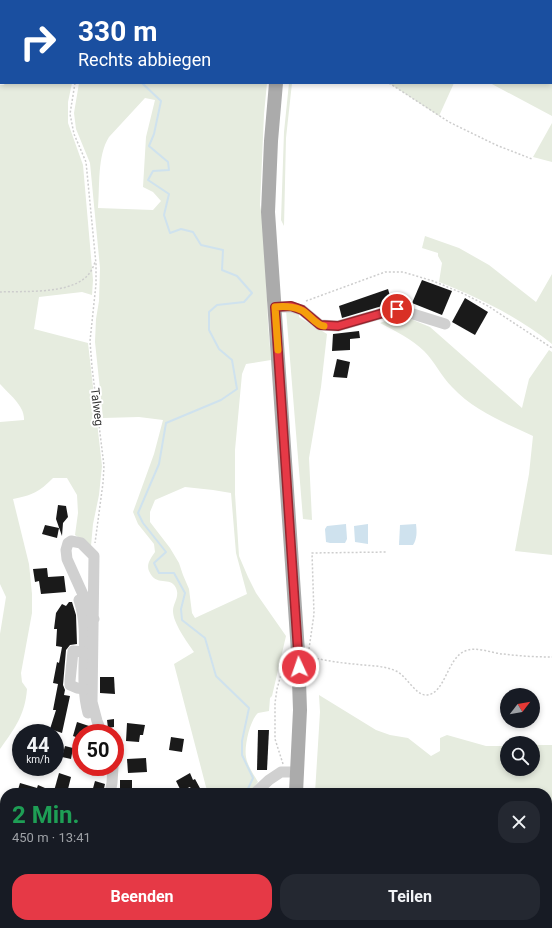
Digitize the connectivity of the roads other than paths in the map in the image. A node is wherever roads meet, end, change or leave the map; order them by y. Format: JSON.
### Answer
{"nodes":[{"id":1,"x":276,"y":84,"type":"edge"},
{"id":2,"x":275,"y":307,"type":"junction"},
{"id":3,"x":445,"y":324,"type":"dead end"},
{"id":4,"x":71,"y":570,"type":"junction"},
{"id":5,"x":94,"y":619,"type":"junction"},
{"id":6,"x":97,"y":722,"type":"joint"},
{"id":7,"x":292,"y":772,"type":"junction"},
{"id":8,"x":112,"y":776,"type":"edge"},
{"id":9,"x":111,"y":788,"type":"edge"},
{"id":10,"x":260,"y":788,"type":"edge"},
{"id":11,"x":295,"y":788,"type":"edge"}],
"edges":[{"from":1,"to":2,"type":"main road"},
{"from":2,"to":3,"type":"street"},
{"from":2,"to":7,"type":"main road"},
{"from":4,"to":5,"type":"street"},
{"from":4,"to":5,"type":"street"},
{"from":4,"to":6,"type":"street"},
{"from":5,"to":6,"type":"street"},
{"from":7,"to":10,"type":"street"},
{"from":7,"to":11,"type":"main road"},
{"from":8,"to":9,"type":"street"}]}
